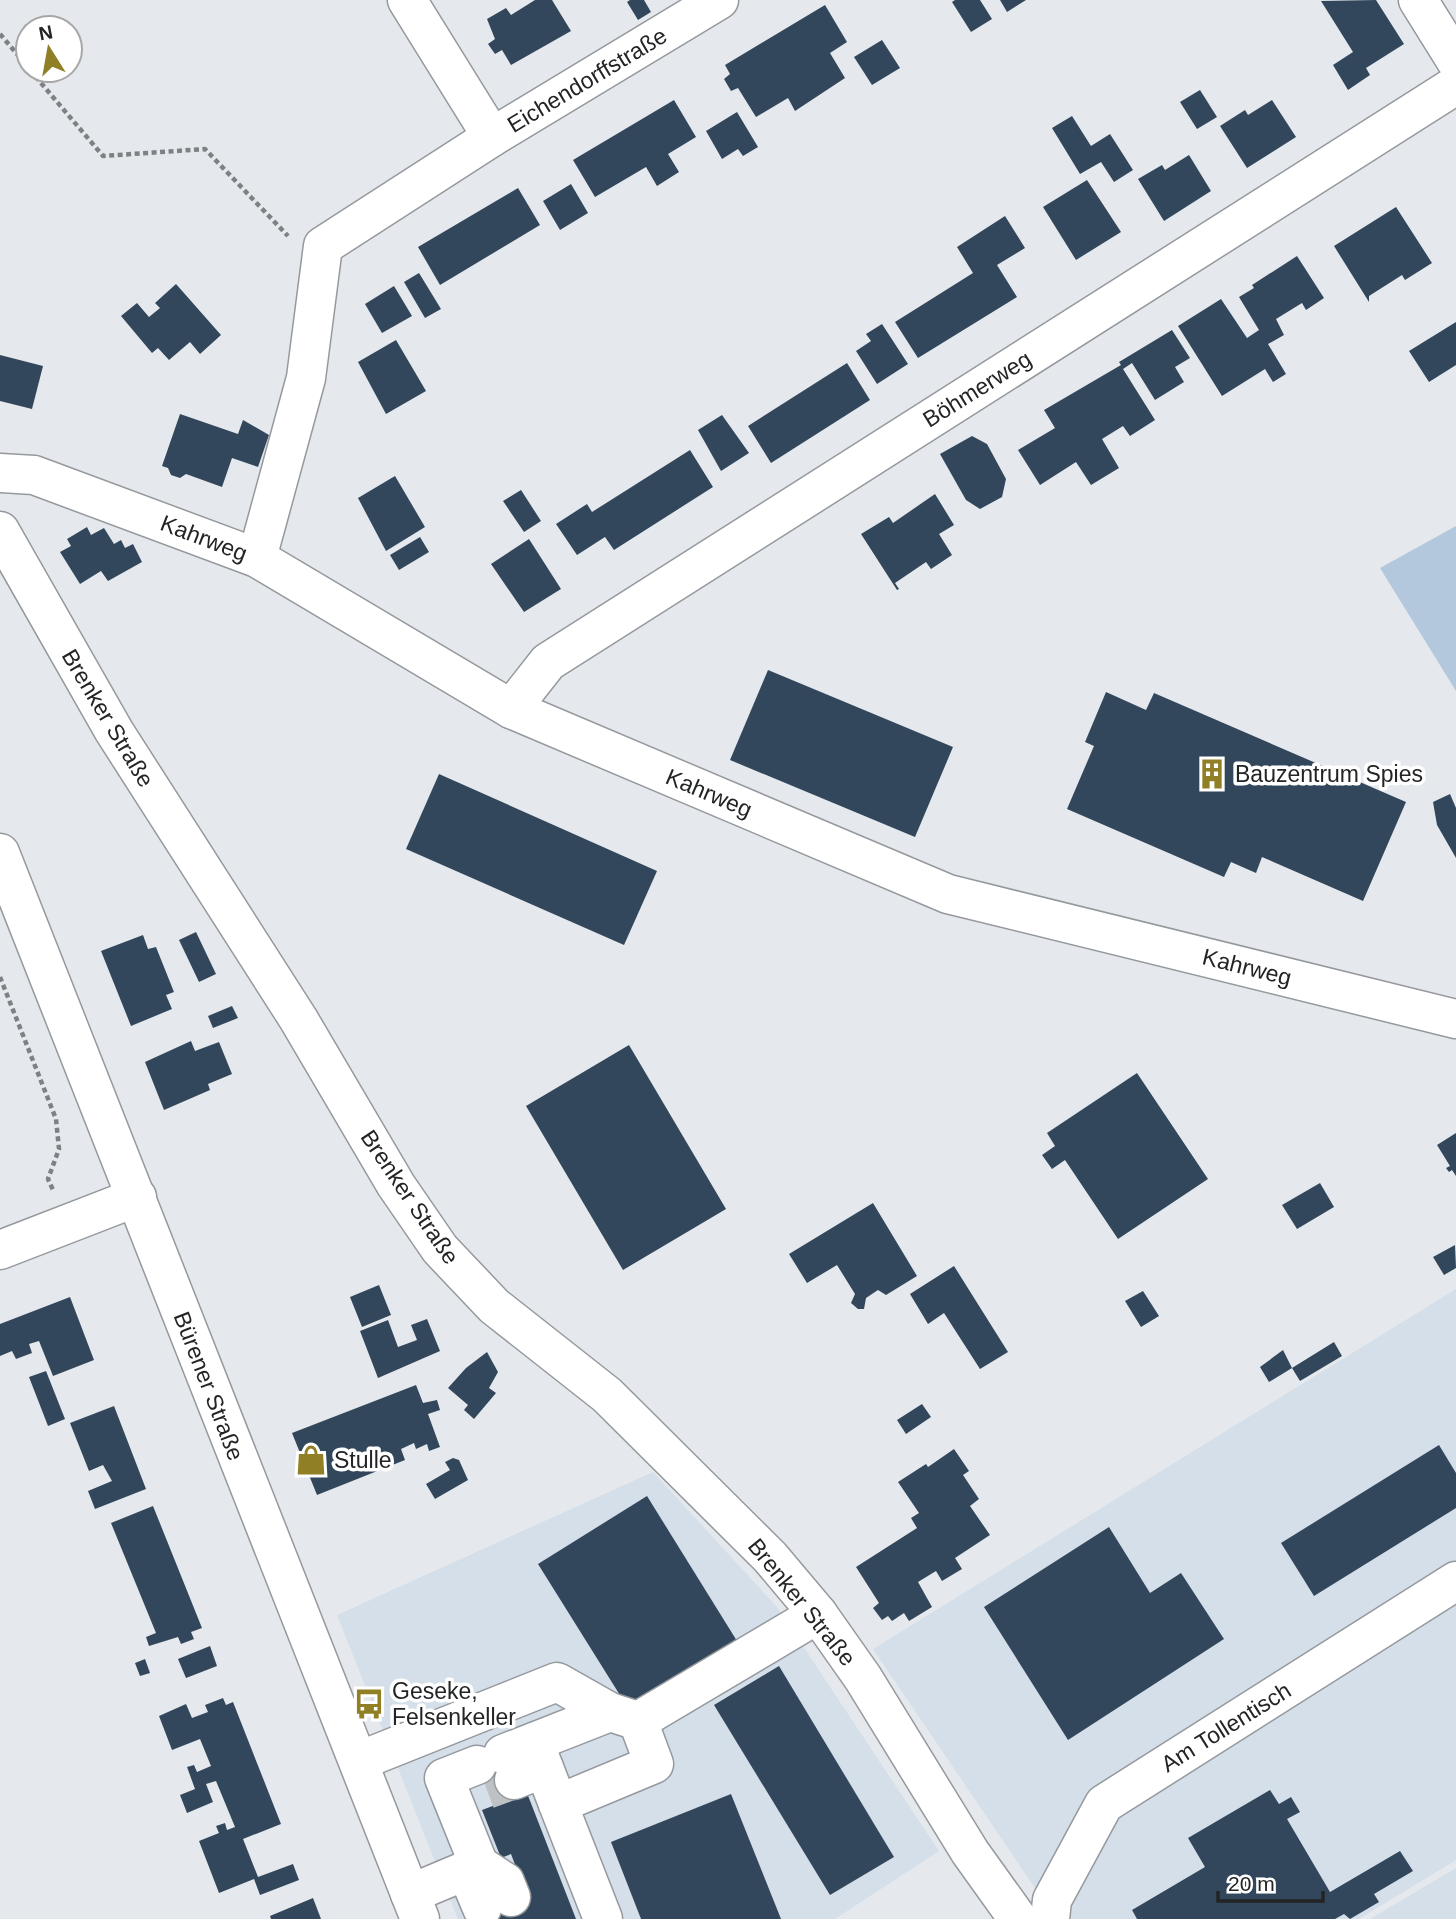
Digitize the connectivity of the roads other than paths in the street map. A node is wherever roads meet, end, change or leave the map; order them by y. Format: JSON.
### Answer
{"nodes":[{"id":1,"x":407,"y":0,"type":"edge"},
{"id":2,"x":719,"y":0,"type":"edge"},
{"id":3,"x":1418,"y":0,"type":"edge"},
{"id":4,"x":1456,"y":61,"type":"edge"},
{"id":5,"x":1456,"y":85,"type":"edge"},
{"id":6,"x":492,"y":137,"type":"junction"},
{"id":7,"x":0,"y":473,"type":"edge"},
{"id":8,"x":0,"y":531,"type":"edge"},
{"id":9,"x":257,"y":558,"type":"junction"},
{"id":10,"x":511,"y":709,"type":"junction"},
{"id":11,"x":0,"y":853,"type":"edge"},
{"id":12,"x":1456,"y":1019,"type":"edge"},
{"id":13,"x":137,"y":1197,"type":"junction"},
{"id":14,"x":0,"y":1250,"type":"edge"},
{"id":15,"x":1456,"y":1581,"type":"edge"},
{"id":16,"x":818,"y":1614,"type":"junction"},
{"id":17,"x":624,"y":1716,"type":"junction"},
{"id":18,"x":359,"y":1761,"type":"junction"},
{"id":19,"x":502,"y":1772,"type":"junction"},
{"id":20,"x":558,"y":1804,"type":"junction"},
{"id":21,"x":473,"y":1868,"type":"junction"},
{"id":22,"x":497,"y":1902,"type":"dead end"},
{"id":23,"x":415,"y":1906,"type":"edge"},
{"id":24,"x":603,"y":1919,"type":"edge"},
{"id":25,"x":1018,"y":1919,"type":"edge"},
{"id":26,"x":1050,"y":1919,"type":"edge"}],
"edges":[{"from":1,"to":6,"type":"street","name":"Eichendorffstraße"},
{"from":2,"to":6,"type":"street","name":"Eichendorffstraße"},
{"from":3,"to":4,"type":"street"},
{"from":5,"to":10,"type":"street","name":"Böhmerweg"},
{"from":6,"to":9,"type":"street","name":"Eichendorffstraße"},
{"from":7,"to":9,"type":"street","name":"Kahrweg"},
{"from":8,"to":16,"type":"street","name":"Brenker Straße"},
{"from":9,"to":10,"type":"street","name":"Kahrweg"},
{"from":10,"to":12,"type":"street","name":"Kahrweg"},
{"from":11,"to":13,"type":"street","name":"Bürener Straße"},
{"from":13,"to":14,"type":"street"},
{"from":13,"to":18,"type":"street","name":"Bürener Straße"},
{"from":15,"to":26,"type":"street","name":"Am Tollentisch"},
{"from":16,"to":17,"type":"street"},
{"from":16,"to":25,"type":"street","name":"Brenker Straße"},
{"from":17,"to":18,"type":"street"},
{"from":17,"to":19,"type":"street"},
{"from":17,"to":20,"type":"street"},
{"from":18,"to":23,"type":"street","name":"Bürener Straße"},
{"from":19,"to":20,"type":"street"},
{"from":19,"to":21,"type":"street"},
{"from":20,"to":24,"type":"street"},
{"from":21,"to":22,"type":"street"},
{"from":21,"to":23,"type":"street"}]}
